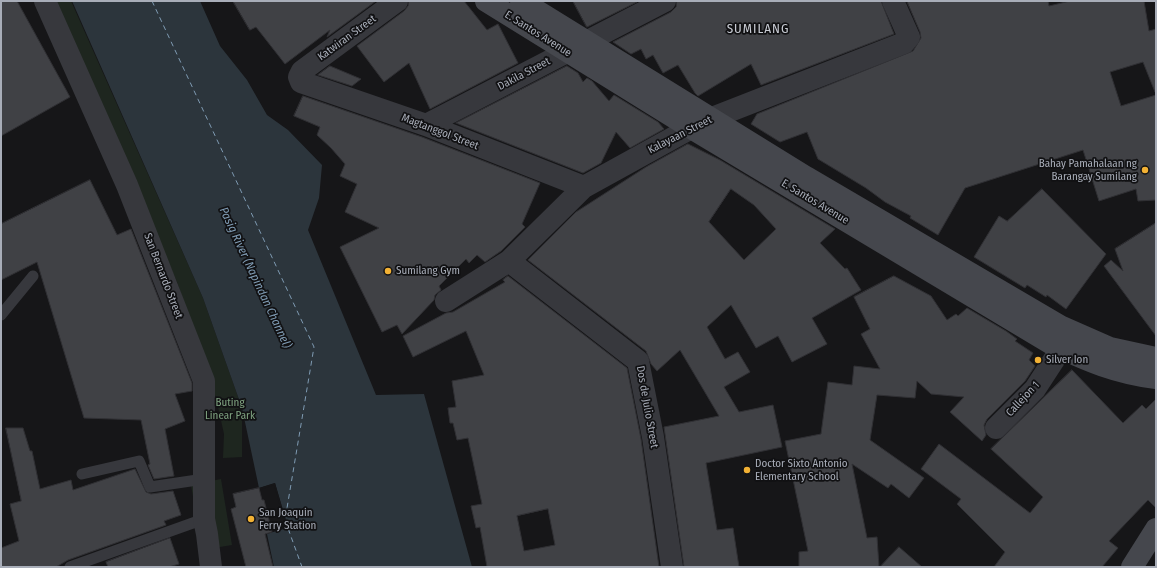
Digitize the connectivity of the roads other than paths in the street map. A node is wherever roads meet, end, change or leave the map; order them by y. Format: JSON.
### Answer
{"nodes":[{"id":1,"x":45,"y":1,"type":"edge"},
{"id":2,"x":398,"y":1,"type":"edge"},
{"id":3,"x":486,"y":1,"type":"edge"},
{"id":4,"x":521,"y":1,"type":"edge"},
{"id":5,"x":665,"y":1,"type":"edge"},
{"id":6,"x":893,"y":1,"type":"edge"},
{"id":7,"x":586,"y":42,"type":"junction"},
{"id":8,"x":567,"y":52,"type":"junction"},
{"id":9,"x":299,"y":76,"type":"joint"},
{"id":10,"x":712,"y":118,"type":"junction"},
{"id":11,"x":426,"y":125,"type":"junction"},
{"id":12,"x":691,"y":128,"type":"junction"},
{"id":13,"x":584,"y":187,"type":"junction"},
{"id":14,"x":509,"y":261,"type":"junction"},
{"id":15,"x":33,"y":276,"type":"dead end"},
{"id":16,"x":446,"y":301,"type":"dead end"},
{"id":17,"x":1,"y":315,"type":"edge"},
{"id":18,"x":1061,"y":349,"type":"junction"},
{"id":19,"x":1156,"y":358,"type":"edge"},
{"id":20,"x":1156,"y":378,"type":"edge"},
{"id":21,"x":996,"y":428,"type":"dead end"},
{"id":22,"x":82,"y":474,"type":"dead end"},
{"id":23,"x":204,"y":478,"type":"junction"},
{"id":24,"x":204,"y":519,"type":"junction"},
{"id":25,"x":1156,"y":529,"type":"edge"},
{"id":26,"x":70,"y":567,"type":"edge"},
{"id":27,"x":211,"y":567,"type":"edge"},
{"id":28,"x":672,"y":567,"type":"edge"},
{"id":29,"x":1132,"y":567,"type":"edge"}],
"edges":[{"from":1,"to":23,"type":"street","name":"San Bernardo Street"},
{"from":2,"to":9,"type":"street","name":"Katwiran Street"},
{"from":3,"to":8,"type":"street","name":"E. Santos Avenue"},
{"from":4,"to":7,"type":"street","name":"E. Santos Avenue"},
{"from":5,"to":7,"type":"street","name":"Dakila Street"},
{"from":6,"to":10,"type":"street","name":"Kalayaan Street"},
{"from":7,"to":8,"type":"street","name":"Dakila Street"},
{"from":7,"to":10,"type":"street","name":"E. Santos Avenue"},
{"from":8,"to":11,"type":"street","name":"Dakila Street"},
{"from":8,"to":12,"type":"street","name":"E. Santos Avenue"},
{"from":9,"to":11,"type":"street","name":"Magtanggol Street"},
{"from":10,"to":12,"type":"street","name":"Kalayaan Street"},
{"from":10,"to":19,"type":"street","name":"E. Santos Avenue"},
{"from":11,"to":13,"type":"street","name":"Magtanggol Street"},
{"from":12,"to":13,"type":"street","name":"Kalayaan Street"},
{"from":12,"to":18,"type":"street","name":"E. Santos Avenue"},
{"from":13,"to":14,"type":"street","name":"Kalayaan Street"},
{"from":14,"to":16,"type":"street","name":"Kalayaan Street"},
{"from":14,"to":28,"type":"street","name":"Dos de Julio Street"},
{"from":15,"to":17,"type":"lane"},
{"from":18,"to":20,"type":"street","name":"E. Santos Avenue"},
{"from":18,"to":21,"type":"street","name":"Callejon 1"},
{"from":22,"to":23,"type":"lane"},
{"from":23,"to":24,"type":"street","name":"San Bernardo Street"},
{"from":24,"to":26,"type":"lane"},
{"from":24,"to":27,"type":"street","name":"San Bernardo Street"},
{"from":25,"to":29,"type":"street"}]}
